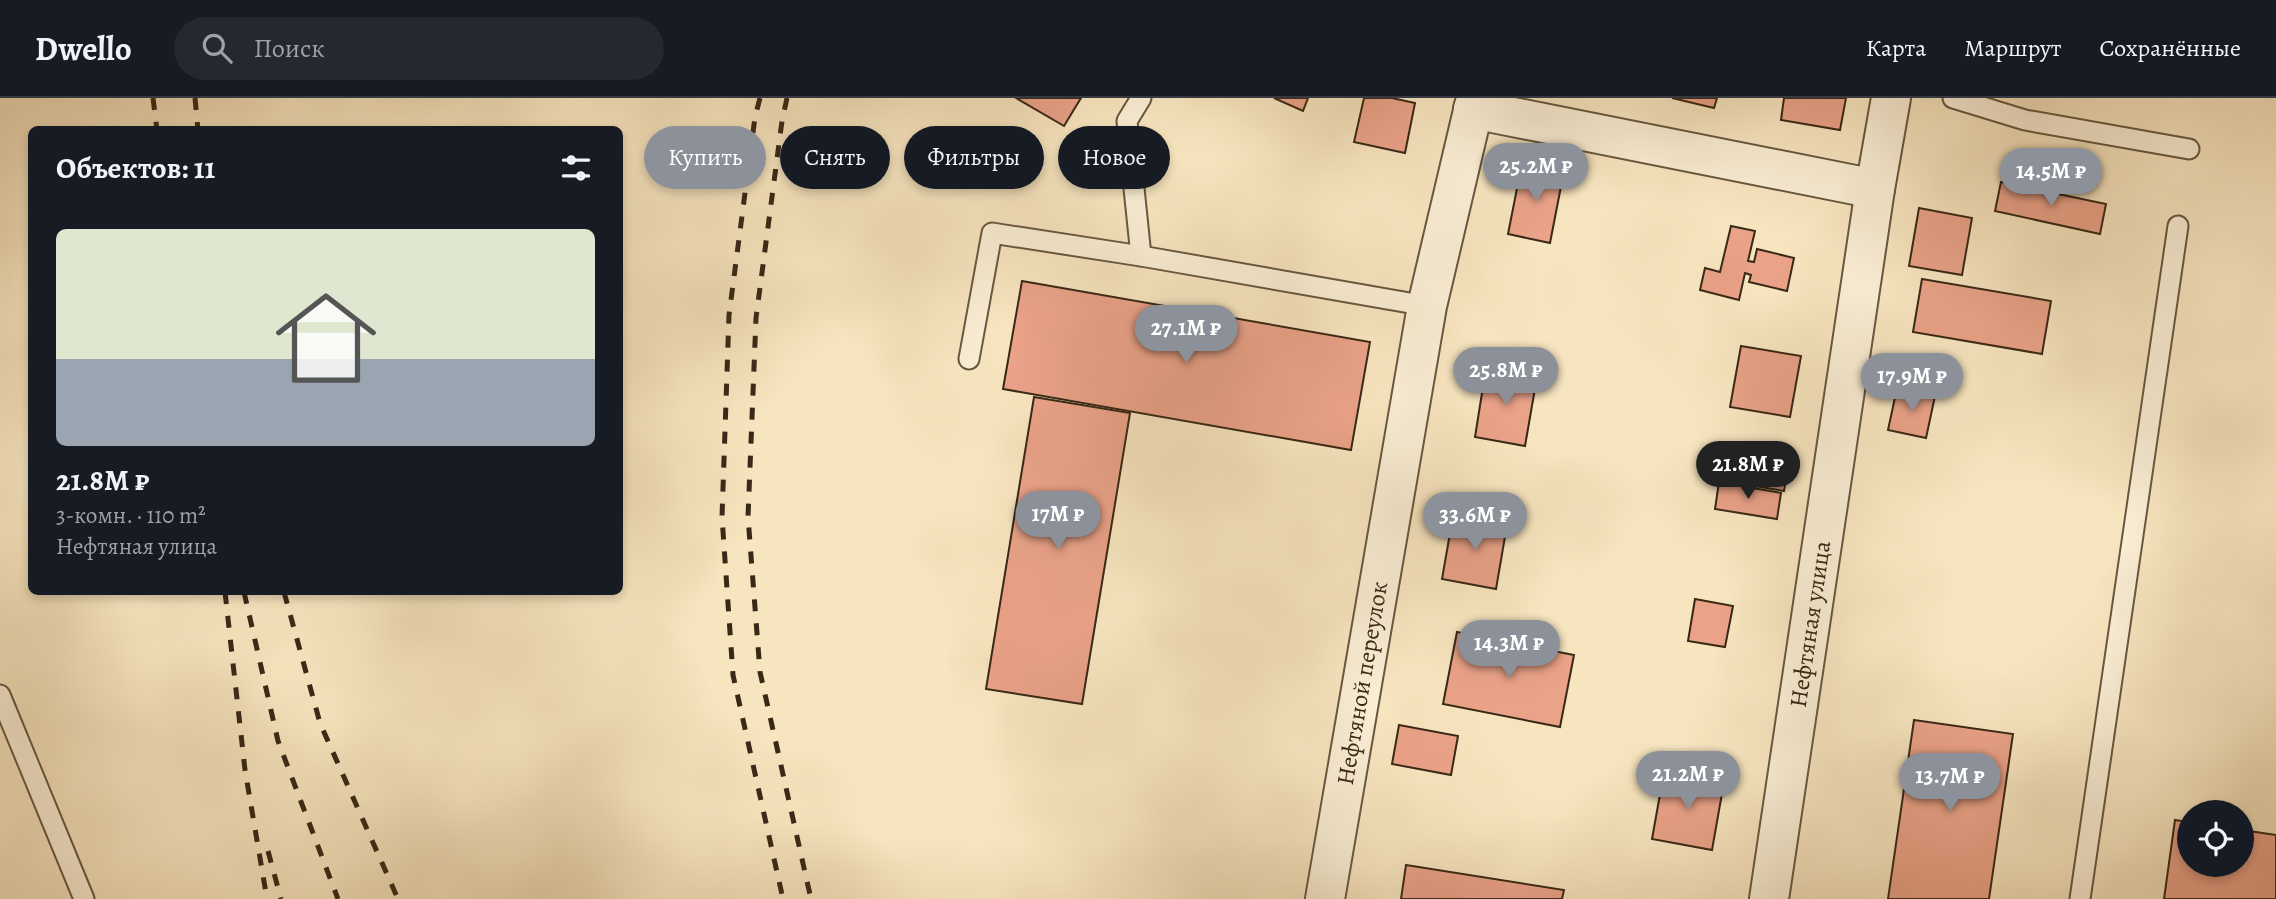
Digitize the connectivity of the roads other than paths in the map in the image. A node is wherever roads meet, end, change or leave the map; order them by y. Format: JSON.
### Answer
{"nodes":[{"id":1,"x":1140,"y":98,"type":"edge"},
{"id":2,"x":1891,"y":98,"type":"edge"},
{"id":3,"x":1953,"y":98,"type":"edge"},
{"id":4,"x":1474,"y":103,"type":"edge"},
{"id":5,"x":2189,"y":149,"type":"dead end"},
{"id":6,"x":1875,"y":189,"type":"junction"},
{"id":7,"x":2178,"y":226,"type":"dead end"},
{"id":8,"x":1141,"y":256,"type":"junction"},
{"id":9,"x":1427,"y":306,"type":"junction"},
{"id":10,"x":969,"y":359,"type":"dead end"},
{"id":11,"x":0,"y":695,"type":"edge"},
{"id":12,"x":84,"y":899,"type":"edge"},
{"id":13,"x":1325,"y":899,"type":"edge"},
{"id":14,"x":1769,"y":899,"type":"edge"},
{"id":15,"x":2080,"y":899,"type":"edge"}],
"edges":[{"from":1,"to":8,"type":"lane"},
{"from":2,"to":6,"type":"street","name":"Нефтяная улица"},
{"from":3,"to":5,"type":"lane"},
{"from":4,"to":6,"type":"street"},
{"from":4,"to":9,"type":"street","name":"Нефтяной переулок"},
{"from":6,"to":14,"type":"street","name":"Нефтяная улица"},
{"from":7,"to":15,"type":"lane"},
{"from":8,"to":9,"type":"lane"},
{"from":8,"to":10,"type":"lane"},
{"from":9,"to":13,"type":"street","name":"Нефтяной переулок"},
{"from":11,"to":12,"type":"lane"}]}
